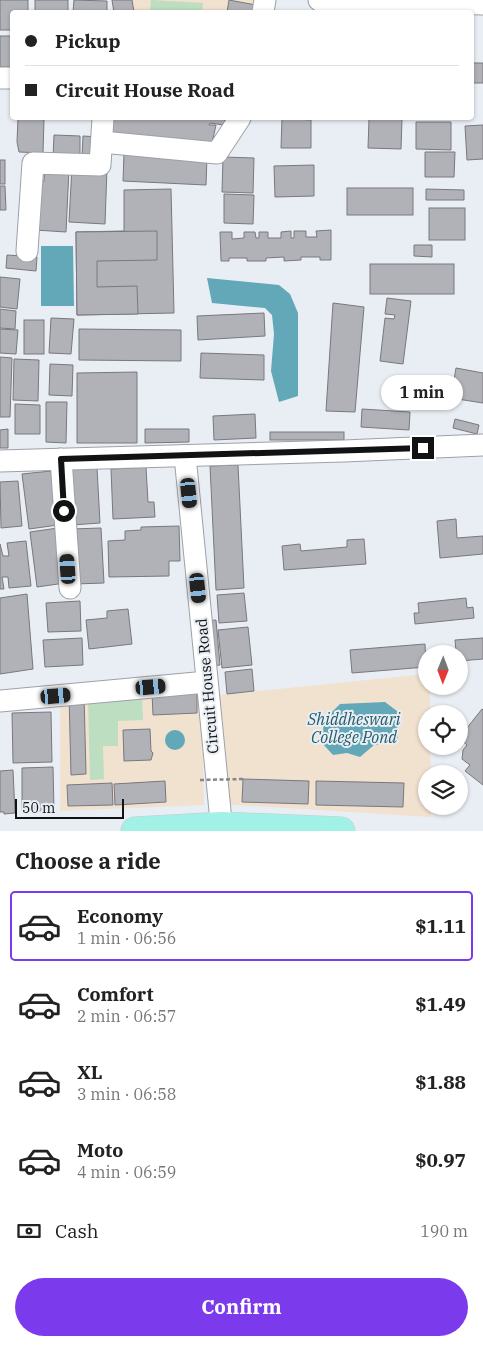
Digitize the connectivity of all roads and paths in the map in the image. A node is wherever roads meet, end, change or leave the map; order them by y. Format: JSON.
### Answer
{"nodes":[{"id":1,"x":319,"y":0,"type":"edge"},
{"id":2,"x":344,"y":0,"type":"edge"},
{"id":3,"x":483,"y":4,"type":"edge"},
{"id":4,"x":103,"y":120,"type":"edge"},
{"id":5,"x":239,"y":120,"type":"edge"},
{"id":6,"x":102,"y":142,"type":"junction"},
{"id":7,"x":27,"y":251,"type":"dead end"},
{"id":8,"x":483,"y":445,"type":"edge"},
{"id":9,"x":185,"y":456,"type":"junction"},
{"id":10,"x":61,"y":459,"type":"junction"},
{"id":11,"x":0,"y":461,"type":"edge"},
{"id":12,"x":70,"y":588,"type":"dead end"},
{"id":13,"x":207,"y":682,"type":"junction"},
{"id":14,"x":0,"y":701,"type":"edge"},
{"id":15,"x":243,"y":778,"type":"dead end"},
{"id":16,"x":200,"y":780,"type":"dead end"},
{"id":17,"x":222,"y":828,"type":"edge"},
{"id":18,"x":135,"y":831,"type":"edge"},
{"id":19,"x":341,"y":831,"type":"edge"}],
"edges":[{"from":1,"to":2,"type":"street"},
{"from":2,"to":3,"type":"street"},
{"from":4,"to":6,"type":"street"},
{"from":5,"to":6,"type":"street"},
{"from":6,"to":7,"type":"street"},
{"from":8,"to":9,"type":"street"},
{"from":9,"to":10,"type":"street"},
{"from":9,"to":13,"type":"street","name":"Circuit House Road"},
{"from":10,"to":11,"type":"street"},
{"from":10,"to":12,"type":"street"},
{"from":13,"to":14,"type":"street"},
{"from":13,"to":17,"type":"street","name":"Circuit House Road"},
{"from":15,"to":16,"type":"path","bridge":true},
{"from":17,"to":18,"type":"main road"},
{"from":17,"to":19,"type":"main road"}]}
